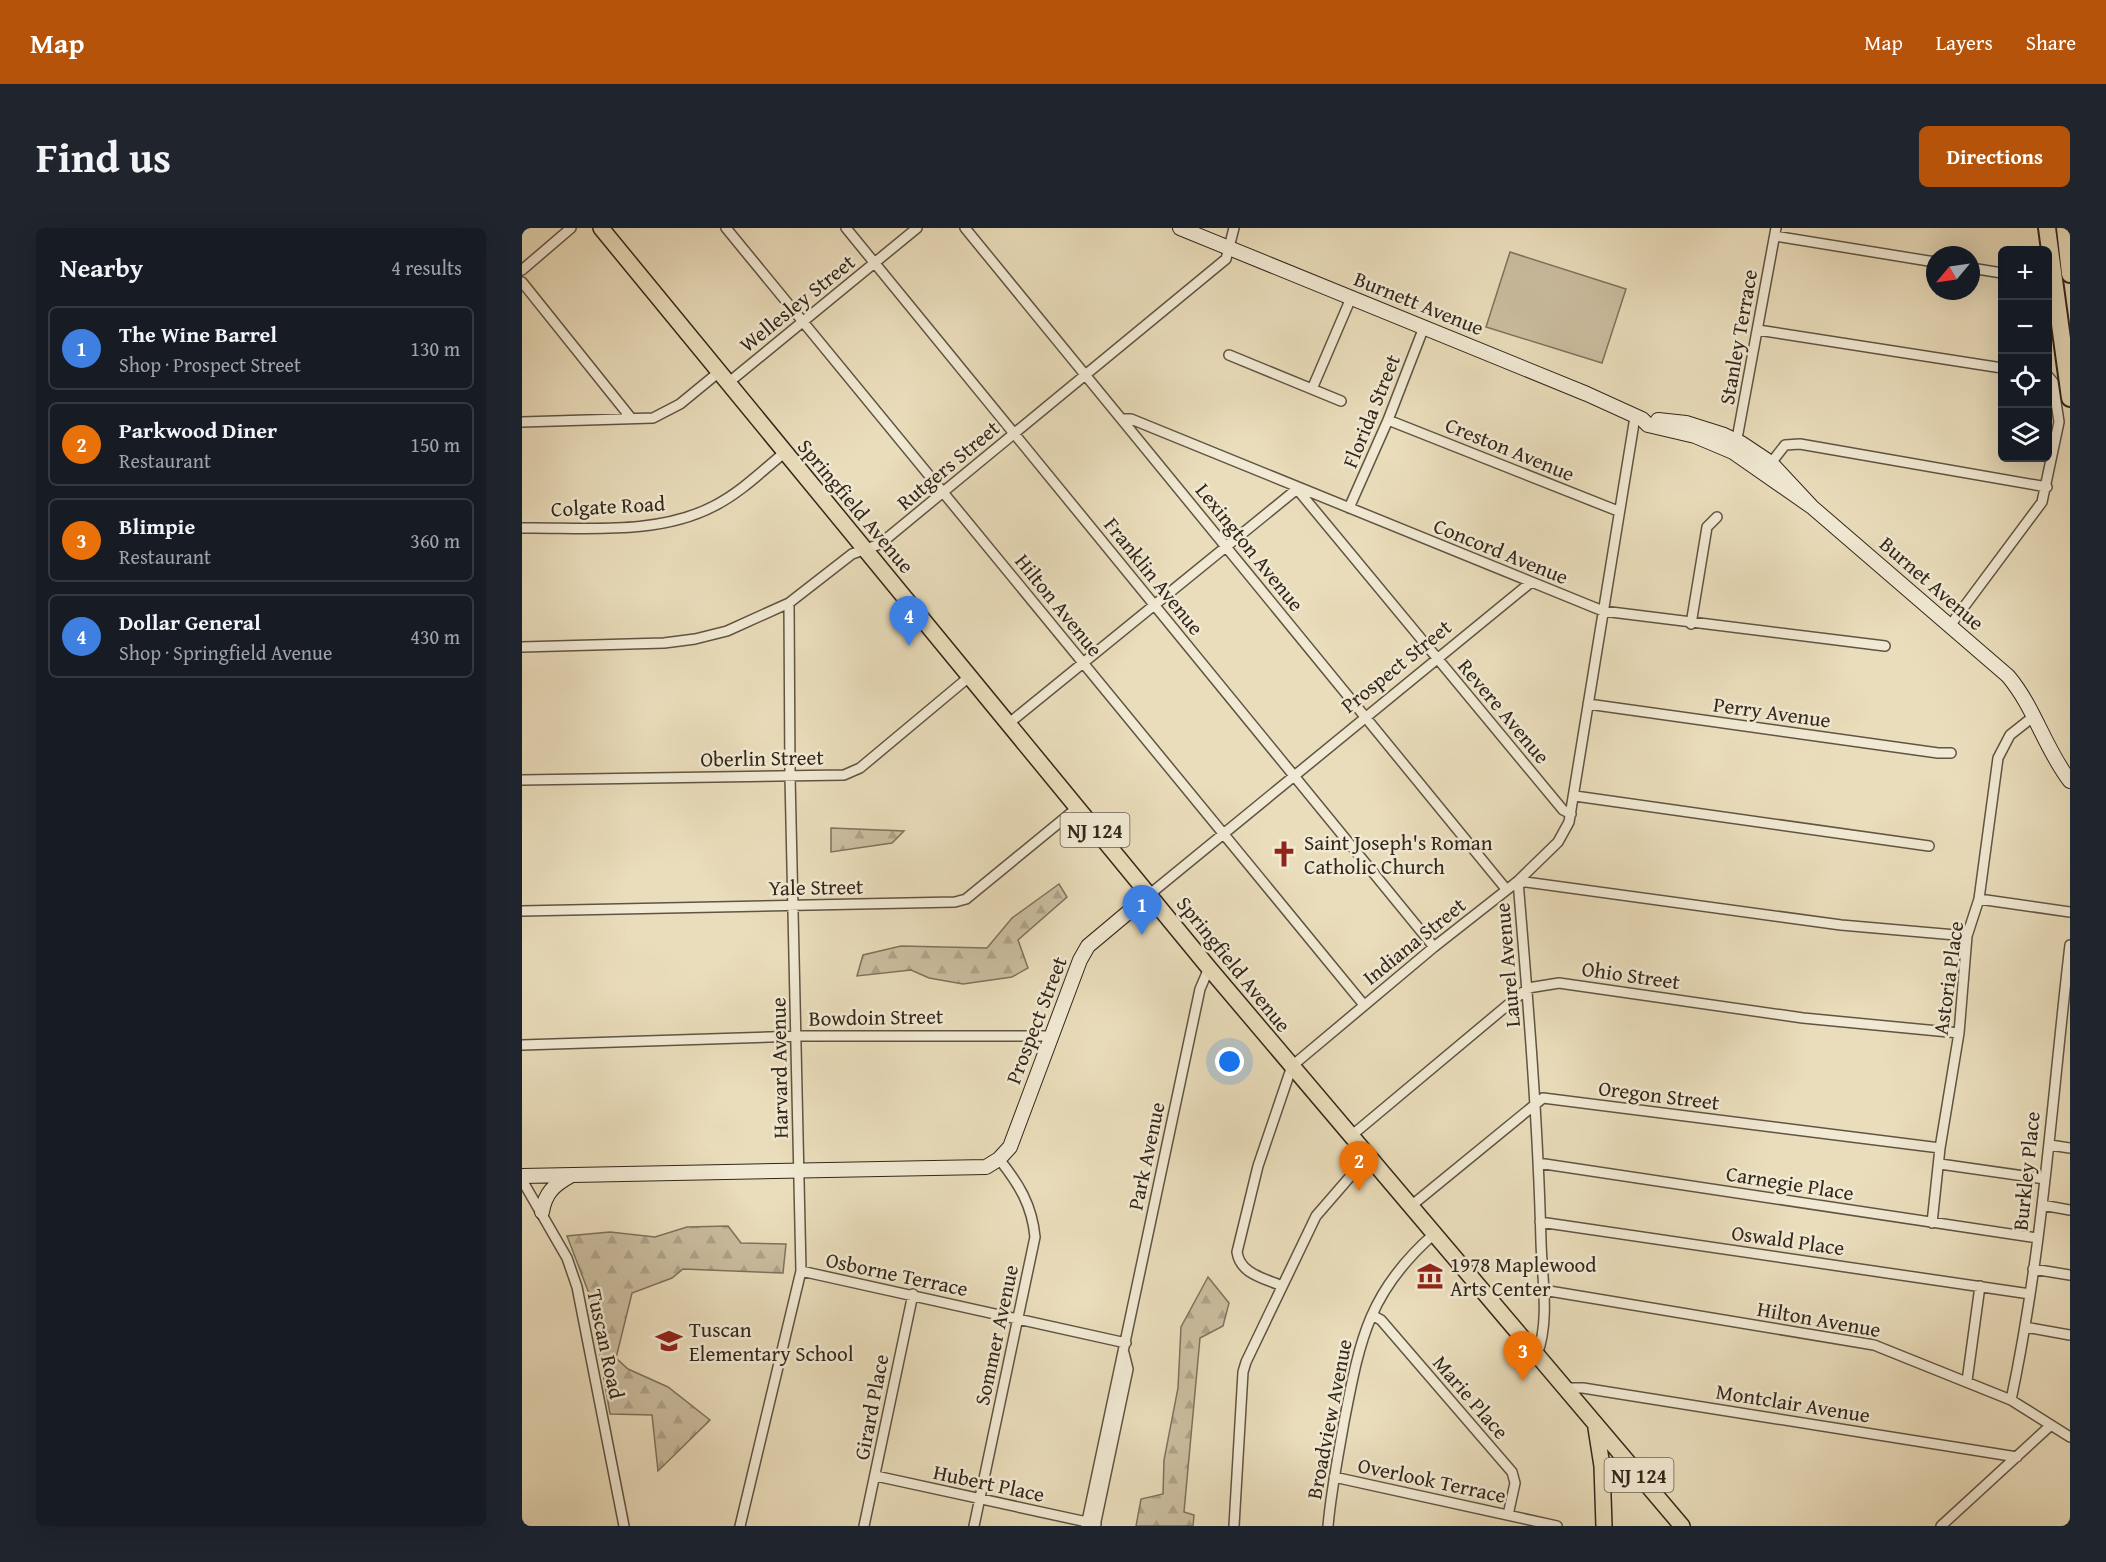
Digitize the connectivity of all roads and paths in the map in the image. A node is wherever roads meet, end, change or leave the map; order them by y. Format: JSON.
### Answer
{"nodes":[{"id":1,"x":571,"y":228,"type":"edge"},
{"id":2,"x":601,"y":228,"type":"edge"},
{"id":3,"x":726,"y":228,"type":"edge"},
{"id":4,"x":846,"y":228,"type":"edge"},
{"id":5,"x":917,"y":228,"type":"edge"},
{"id":6,"x":965,"y":228,"type":"edge"},
{"id":7,"x":1180,"y":228,"type":"edge"},
{"id":8,"x":1233,"y":228,"type":"edge"},
{"id":9,"x":2047,"y":228,"type":"edge"},
{"id":10,"x":2064,"y":228,"type":"edge"},
{"id":11,"x":1776,"y":232,"type":"edge"},
{"id":12,"x":1230,"y":250,"type":"junction"},
{"id":13,"x":1926,"y":260,"type":"edge"},
{"id":14,"x":874,"y":262,"type":"junction"},
{"id":15,"x":1980,"y":269,"type":"edge"},
{"id":16,"x":522,"y":270,"type":"edge"},
{"id":17,"x":1998,"y":272,"type":"edge"},
{"id":18,"x":2070,"y":274,"type":"edge"},
{"id":19,"x":522,"y":282,"type":"edge"},
{"id":20,"x":1351,"y":298,"type":"junction"},
{"id":21,"x":803,"y":322,"type":"junction"},
{"id":22,"x":1424,"y":327,"type":"junction"},
{"id":23,"x":1758,"y":330,"type":"junction"},
{"id":24,"x":1229,"y":355,"type":"dead end"},
{"id":25,"x":1998,"y":367,"type":"edge"},
{"id":26,"x":1086,"y":376,"type":"junction"},
{"id":27,"x":724,"y":377,"type":"junction"},
{"id":28,"x":1312,"y":389,"type":"junction"},
{"id":29,"x":2052,"y":391,"type":"edge"},
{"id":30,"x":2070,"y":398,"type":"edge"},
{"id":31,"x":1341,"y":401,"type":"dead end"},
{"id":32,"x":631,"y":418,"type":"junction"},
{"id":33,"x":1639,"y":418,"type":"junction"},
{"id":34,"x":1122,"y":419,"type":"junction"},
{"id":35,"x":1388,"y":420,"type":"junction"},
{"id":36,"x":522,"y":422,"type":"edge"},
{"id":37,"x":1014,"y":434,"type":"junction"},
{"id":38,"x":1735,"y":447,"type":"junction"},
{"id":39,"x":784,"y":453,"type":"junction"},
{"id":40,"x":1771,"y":463,"type":"junction"},
{"id":41,"x":2047,"y":487,"type":"junction"},
{"id":42,"x":1297,"y":489,"type":"junction"},
{"id":43,"x":944,"y":492,"type":"junction"},
{"id":44,"x":1812,"y":507,"type":"junction"},
{"id":45,"x":1349,"y":508,"type":"junction"},
{"id":46,"x":1618,"y":511,"type":"junction"},
{"id":47,"x":1717,"y":517,"type":"dead end"},
{"id":48,"x":522,"y":528,"type":"edge"},
{"id":49,"x":1226,"y":546,"type":"junction"},
{"id":50,"x":865,"y":549,"type":"junction"},
{"id":51,"x":1530,"y":583,"type":"junction"},
{"id":52,"x":789,"y":603,"type":"junction"},
{"id":53,"x":1155,"y":606,"type":"junction"},
{"id":54,"x":1604,"y":612,"type":"junction"},
{"id":55,"x":1691,"y":624,"type":"junction"},
{"id":56,"x":1949,"y":627,"type":"junction"},
{"id":57,"x":1886,"y":646,"type":"dead end"},
{"id":58,"x":522,"y":647,"type":"edge"},
{"id":59,"x":1438,"y":659,"type":"junction"},
{"id":60,"x":1084,"y":663,"type":"junction"},
{"id":61,"x":969,"y":677,"type":"junction"},
{"id":62,"x":1588,"y":704,"type":"junction"},
{"id":63,"x":2034,"y":716,"type":"junction"},
{"id":64,"x":1366,"y":717,"type":"junction"},
{"id":65,"x":1008,"y":724,"type":"junction"},
{"id":66,"x":1951,"y":753,"type":"dead end"},
{"id":67,"x":790,"y":776,"type":"junction"},
{"id":68,"x":1295,"y":776,"type":"junction"},
{"id":69,"x":522,"y":780,"type":"edge"},
{"id":70,"x":2070,"y":781,"type":"edge"},
{"id":71,"x":1575,"y":796,"type":"junction"},
{"id":72,"x":1077,"y":808,"type":"junction"},
{"id":73,"x":1571,"y":814,"type":"junction"},
{"id":74,"x":1223,"y":834,"type":"junction"},
{"id":75,"x":1929,"y":846,"type":"dead end"},
{"id":76,"x":1518,"y":880,"type":"junction"},
{"id":77,"x":1506,"y":889,"type":"junction"},
{"id":78,"x":1150,"y":894,"type":"junction"},
{"id":79,"x":1979,"y":899,"type":"junction"},
{"id":80,"x":794,"y":906,"type":"junction"},
{"id":81,"x":522,"y":911,"type":"edge"},
{"id":82,"x":2070,"y":912,"type":"edge"},
{"id":83,"x":1967,"y":936,"type":"junction"},
{"id":84,"x":2070,"y":945,"type":"edge"},
{"id":85,"x":1434,"y":946,"type":"junction"},
{"id":86,"x":1209,"y":968,"type":"junction"},
{"id":87,"x":1528,"y":988,"type":"junction"},
{"id":88,"x":1364,"y":1005,"type":"junction"},
{"id":89,"x":1959,"y":1033,"type":"junction"},
{"id":90,"x":796,"y":1036,"type":"junction"},
{"id":91,"x":1050,"y":1036,"type":"junction"},
{"id":92,"x":522,"y":1045,"type":"edge"},
{"id":93,"x":1292,"y":1066,"type":"junction"},
{"id":94,"x":1535,"y":1103,"type":"junction"},
{"id":95,"x":1351,"y":1136,"type":"junction"},
{"id":96,"x":2050,"y":1144,"type":"junction"},
{"id":97,"x":1940,"y":1148,"type":"junction"},
{"id":98,"x":2070,"y":1148,"type":"edge"},
{"id":99,"x":1368,"y":1156,"type":"junction"},
{"id":100,"x":999,"y":1159,"type":"junction"},
{"id":101,"x":1538,"y":1163,"type":"junction"},
{"id":102,"x":1940,"y":1164,"type":"junction"},
{"id":103,"x":799,"y":1170,"type":"junction"},
{"id":104,"x":571,"y":1175,"type":"junction"},
{"id":105,"x":522,"y":1178,"type":"edge"},
{"id":106,"x":2045,"y":1179,"type":"junction"},
{"id":107,"x":2042,"y":1204,"type":"junction"},
{"id":108,"x":1411,"y":1206,"type":"junction"},
{"id":109,"x":2070,"y":1210,"type":"edge"},
{"id":110,"x":542,"y":1212,"type":"junction"},
{"id":111,"x":1540,"y":1222,"type":"junction"},
{"id":112,"x":1932,"y":1223,"type":"junction"},
{"id":113,"x":1434,"y":1234,"type":"junction"},
{"id":114,"x":2037,"y":1238,"type":"junction"},
{"id":115,"x":2033,"y":1269,"type":"junction"},
{"id":116,"x":801,"y":1271,"type":"junction"},
{"id":117,"x":2070,"y":1275,"type":"edge"},
{"id":118,"x":1282,"y":1286,"type":"junction"},
{"id":119,"x":1980,"y":1286,"type":"junction"},
{"id":120,"x":1543,"y":1290,"type":"junction"},
{"id":121,"x":913,"y":1294,"type":"junction"},
{"id":122,"x":2030,"y":1294,"type":"junction"},
{"id":123,"x":1372,"y":1315,"type":"junction"},
{"id":124,"x":1016,"y":1319,"type":"junction"},
{"id":125,"x":2025,"y":1326,"type":"junction"},
{"id":126,"x":2070,"y":1335,"type":"edge"},
{"id":127,"x":1125,"y":1348,"type":"junction"},
{"id":128,"x":1537,"y":1355,"type":"junction"},
{"id":129,"x":1967,"y":1381,"type":"junction"},
{"id":130,"x":1564,"y":1388,"type":"junction"},
{"id":131,"x":2011,"y":1400,"type":"junction"},
{"id":132,"x":2051,"y":1425,"type":"junction"},
{"id":133,"x":1595,"y":1426,"type":"junction"},
{"id":134,"x":2070,"y":1437,"type":"edge"},
{"id":135,"x":2017,"y":1458,"type":"junction"},
{"id":136,"x":876,"y":1476,"type":"junction"},
{"id":137,"x":1334,"y":1477,"type":"junction"},
{"id":138,"x":980,"y":1500,"type":"junction"},
{"id":139,"x":1508,"y":1515,"type":"junction"},
{"id":140,"x":1091,"y":1525,"type":"edge"},
{"id":141,"x":624,"y":1526,"type":"edge"},
{"id":142,"x":740,"y":1526,"type":"edge"},
{"id":143,"x":864,"y":1526,"type":"edge"},
{"id":144,"x":974,"y":1526,"type":"edge"},
{"id":145,"x":1234,"y":1526,"type":"edge"},
{"id":146,"x":1328,"y":1526,"type":"edge"},
{"id":147,"x":1557,"y":1526,"type":"edge"},
{"id":148,"x":1604,"y":1526,"type":"edge"},
{"id":149,"x":1682,"y":1526,"type":"edge"},
{"id":150,"x":1941,"y":1526,"type":"edge"}],
"edges":[{"from":1,"to":16,"type":"street"},
{"from":2,"to":27,"type":"main road","name":"Springfield Avenue","number":"NJ 124"},
{"from":3,"to":21,"type":"street","name":"Hilton Avenue"},
{"from":4,"to":14,"type":"street","name":"Franklin Avenue"},
{"from":5,"to":14,"type":"street","name":"Wellesley Street"},
{"from":6,"to":26,"type":"street","name":"Lexington Avenue"},
{"from":7,"to":12,"type":"street","name":"Burnett Avenue"},
{"from":8,"to":12,"type":"street"},
{"from":9,"to":30,"type":"highway"},
{"from":10,"to":18,"type":"highway"},
{"from":11,"to":13,"type":"street"},
{"from":11,"to":23,"type":"street","name":"Stanley Terrace"},
{"from":12,"to":20,"type":"street","name":"Burnett Avenue"},
{"from":12,"to":26,"type":"street","name":"Rutgers Street"},
{"from":14,"to":21,"type":"street","name":"Wellesley Street"},
{"from":14,"to":37,"type":"street","name":"Franklin Avenue"},
{"from":15,"to":17,"type":"street"},
{"from":19,"to":32,"type":"street"},
{"from":20,"to":22,"type":"street","name":"Burnett Avenue"},
{"from":20,"to":28,"type":"street"},
{"from":21,"to":27,"type":"street","name":"Wellesley Street"},
{"from":21,"to":43,"type":"street","name":"Hilton Avenue"},
{"from":22,"to":33,"type":"street","name":"Burnett Avenue"},
{"from":22,"to":35,"type":"street","name":"Florida Street"},
{"from":23,"to":25,"type":"street"},
{"from":23,"to":38,"type":"street","name":"Stanley Terrace"},
{"from":24,"to":28,"type":"street"},
{"from":26,"to":34,"type":"street","name":"Lexington Avenue"},
{"from":26,"to":37,"type":"street","name":"Rutgers Street"},
{"from":27,"to":32,"type":"street","name":"Wellesley Street"},
{"from":27,"to":39,"type":"main road","name":"Springfield Avenue","number":"NJ 124"},
{"from":28,"to":31,"type":"street"},
{"from":29,"to":41,"type":"street"},
{"from":32,"to":36,"type":"street","name":"Wellesley Street"},
{"from":33,"to":38,"type":"street","name":"Burnett Avenue"},
{"from":33,"to":46,"type":"street","name":"Laurel Avenue"},
{"from":34,"to":42,"type":"street","name":"Concord Avenue"},
{"from":34,"to":49,"type":"street","name":"Lexington Avenue"},
{"from":35,"to":45,"type":"street","name":"Florida Street"},
{"from":35,"to":46,"type":"street","name":"Creston Avenue"},
{"from":37,"to":43,"type":"street","name":"Rutgers Street"},
{"from":37,"to":53,"type":"street","name":"Franklin Avenue"},
{"from":38,"to":40,"type":"street","name":"Burnet Avenue"},
{"from":38,"to":44,"type":"street","name":"Burnett Avenue"},
{"from":39,"to":48,"type":"street","name":"Colgate Road"},
{"from":39,"to":50,"type":"main road","name":"Springfield Avenue","number":"NJ 124"},
{"from":40,"to":41,"type":"street"},
{"from":40,"to":44,"type":"street","name":"Burnet Avenue"},
{"from":41,"to":56,"type":"street"},
{"from":42,"to":45,"type":"street","name":"Concord Avenue"},
{"from":42,"to":49,"type":"street"},
{"from":42,"to":59,"type":"street","name":"Revere Avenue"},
{"from":43,"to":50,"type":"street","name":"Rutgers Street"},
{"from":43,"to":60,"type":"street","name":"Hilton Avenue"},
{"from":44,"to":56,"type":"street","name":"Burnet Avenue"},
{"from":45,"to":51,"type":"street","name":"Concord Avenue"},
{"from":46,"to":54,"type":"street","name":"Laurel Avenue"},
{"from":47,"to":55,"type":"street"},
{"from":49,"to":53,"type":"street"},
{"from":49,"to":64,"type":"street","name":"Lexington Avenue"},
{"from":50,"to":52,"type":"street","name":"Rutgers Street"},
{"from":50,"to":61,"type":"main road","name":"Springfield Avenue","number":"NJ 124"},
{"from":51,"to":54,"type":"street","name":"Concord Avenue"},
{"from":51,"to":59,"type":"street","name":"Prospect Street"},
{"from":52,"to":58,"type":"street","name":"Rutgers Street"},
{"from":52,"to":67,"type":"street","name":"Harvard Avenue"},
{"from":53,"to":60,"type":"street"},
{"from":53,"to":68,"type":"street","name":"Franklin Avenue"},
{"from":54,"to":55,"type":"street","name":"Concord Avenue"},
{"from":54,"to":62,"type":"street","name":"Laurel Avenue"},
{"from":55,"to":57,"type":"street","name":"Concord Avenue"},
{"from":56,"to":63,"type":"street","name":"Burnet Avenue"},
{"from":59,"to":64,"type":"street","name":"Prospect Street"},
{"from":59,"to":73,"type":"street","name":"Revere Avenue"},
{"from":60,"to":65,"type":"street"},
{"from":60,"to":74,"type":"street","name":"Hilton Avenue"},
{"from":61,"to":65,"type":"main road","name":"Springfield Avenue","number":"NJ 124"},
{"from":61,"to":67,"type":"street","name":"Oberlin Street"},
{"from":62,"to":66,"type":"street","name":"Perry Avenue"},
{"from":62,"to":71,"type":"street","name":"Laurel Avenue"},
{"from":63,"to":70,"type":"street","name":"Burnet Avenue"},
{"from":63,"to":79,"type":"street","name":"Astoria Place"},
{"from":64,"to":68,"type":"street","name":"Prospect Street"},
{"from":64,"to":77,"type":"street","name":"Lexington Avenue"},
{"from":65,"to":72,"type":"main road","name":"Springfield Avenue","number":"NJ 124"},
{"from":67,"to":69,"type":"street","name":"Oberlin Street"},
{"from":67,"to":80,"type":"street","name":"Harvard Avenue"},
{"from":68,"to":74,"type":"street","name":"Prospect Street"},
{"from":68,"to":85,"type":"street","name":"Franklin Avenue"},
{"from":71,"to":73,"type":"street","name":"Laurel Avenue"},
{"from":71,"to":75,"type":"street"},
{"from":72,"to":78,"type":"main road","name":"Springfield Avenue","number":"NJ 124"},
{"from":72,"to":80,"type":"street","name":"Yale Street"},
{"from":73,"to":76,"type":"street","name":"Laurel Avenue"},
{"from":74,"to":78,"type":"street","name":"Prospect Street"},
{"from":74,"to":88,"type":"street","name":"Hilton Avenue"},
{"from":76,"to":77,"type":"street","name":"Indiana Street"},
{"from":76,"to":83,"type":"street"},
{"from":76,"to":87,"type":"street","name":"Laurel Avenue"},
{"from":77,"to":85,"type":"street","name":"Indiana Street"},
{"from":78,"to":86,"type":"main road","name":"Springfield Avenue","number":"NJ 124"},
{"from":78,"to":91,"type":"street","name":"Prospect Street"},
{"from":79,"to":82,"type":"street"},
{"from":79,"to":83,"type":"street","name":"Astoria Place"},
{"from":80,"to":81,"type":"street","name":"Yale Street"},
{"from":80,"to":90,"type":"street","name":"Harvard Avenue"},
{"from":83,"to":89,"type":"street","name":"Astoria Place"},
{"from":84,"to":96,"type":"street","name":"Burkley Place"},
{"from":85,"to":88,"type":"street","name":"Indiana Street"},
{"from":86,"to":93,"type":"main road","name":"Springfield Avenue","number":"NJ 124"},
{"from":86,"to":127,"type":"street","name":"Park Avenue"},
{"from":87,"to":89,"type":"street","name":"Ohio Street"},
{"from":87,"to":94,"type":"street","name":"Laurel Avenue"},
{"from":87,"to":95,"type":"street"},
{"from":88,"to":93,"type":"street","name":"Indiana Street"},
{"from":89,"to":97,"type":"street","name":"Astoria Place"},
{"from":90,"to":91,"type":"street","name":"Bowdoin Street"},
{"from":90,"to":92,"type":"street","name":"Bowdoin Street"},
{"from":90,"to":103,"type":"street","name":"Harvard Avenue"},
{"from":91,"to":100,"type":"street","name":"Prospect Street"},
{"from":93,"to":95,"type":"main road","name":"Springfield Avenue","number":"NJ 124"},
{"from":93,"to":118,"type":"street"},
{"from":94,"to":97,"type":"street","name":"Oregon Street"},
{"from":94,"to":101,"type":"street","name":"Laurel Avenue"},
{"from":94,"to":108,"type":"street"},
{"from":95,"to":99,"type":"main road","name":"Springfield Avenue","number":"NJ 124"},
{"from":96,"to":98,"type":"street"},
{"from":96,"to":106,"type":"street","name":"Burkley Place"},
{"from":97,"to":102,"type":"street","name":"Astoria Place"},
{"from":99,"to":108,"type":"main road","name":"Springfield Avenue","number":"NJ 124"},
{"from":99,"to":118,"type":"street"},
{"from":100,"to":103,"type":"street"},
{"from":100,"to":124,"type":"street","name":"Sommer Avenue"},
{"from":101,"to":111,"type":"street","name":"Laurel Avenue"},
{"from":101,"to":112,"type":"street","name":"Carnegie Place"},
{"from":102,"to":106,"type":"street"},
{"from":102,"to":112,"type":"street","name":"Astoria Place"},
{"from":103,"to":104,"type":"street"},
{"from":103,"to":116,"type":"street","name":"Harvard Avenue"},
{"from":104,"to":105,"type":"street"},
{"from":104,"to":110,"type":"street"},
{"from":105,"to":110,"type":"street","name":"Tuscan Road"},
{"from":106,"to":107,"type":"street","name":"Burkley Place"},
{"from":107,"to":109,"type":"street"},
{"from":107,"to":114,"type":"street","name":"Burkley Place"},
{"from":108,"to":113,"type":"main road","name":"Springfield Avenue","number":"NJ 124"},
{"from":110,"to":141,"type":"street","name":"Tuscan Road"},
{"from":111,"to":119,"type":"street","name":"Oswald Place"},
{"from":111,"to":120,"type":"street","name":"Laurel Avenue"},
{"from":112,"to":114,"type":"street","name":"Carnegie Place"},
{"from":113,"to":123,"type":"street","name":"Broadview Avenue"},
{"from":113,"to":128,"type":"main road","name":"Springfield Avenue","number":"NJ 124"},
{"from":114,"to":115,"type":"street","name":"Burkley Place"},
{"from":115,"to":117,"type":"street"},
{"from":115,"to":122,"type":"street","name":"Burkley Place"},
{"from":116,"to":121,"type":"street","name":"Osborne Terrace"},
{"from":116,"to":142,"type":"street","name":"Harvard Avenue"},
{"from":118,"to":145,"type":"street"},
{"from":119,"to":122,"type":"street","name":"Oswald Place"},
{"from":119,"to":129,"type":"street"},
{"from":120,"to":128,"type":"street","name":"Laurel Avenue"},
{"from":120,"to":129,"type":"street","name":"Hilton Avenue"},
{"from":121,"to":124,"type":"street","name":"Osborne Terrace"},
{"from":121,"to":136,"type":"street","name":"Girard Place"},
{"from":122,"to":125,"type":"street","name":"Burkley Place"},
{"from":123,"to":137,"type":"street","name":"Broadview Avenue"},
{"from":123,"to":139,"type":"street","name":"Marie Place"},
{"from":124,"to":127,"type":"street","name":"Osborne Terrace"},
{"from":124,"to":138,"type":"street","name":"Sommer Avenue"},
{"from":125,"to":126,"type":"street"},
{"from":125,"to":131,"type":"street","name":"Burkley Place"},
{"from":127,"to":140,"type":"street","name":"Park Avenue"},
{"from":128,"to":130,"type":"main road","name":"Springfield Avenue","number":"NJ 124"},
{"from":129,"to":131,"type":"street","name":"Hilton Avenue"},
{"from":130,"to":133,"type":"main road","name":"Springfield Avenue","number":"NJ 124"},
{"from":130,"to":135,"type":"street","name":"Montclair Avenue"},
{"from":131,"to":132,"type":"street","name":"Hilton Avenue"},
{"from":132,"to":134,"type":"street","name":"Hilton Avenue"},
{"from":132,"to":135,"type":"street"},
{"from":133,"to":148,"type":"main road"},
{"from":133,"to":149,"type":"main road","name":"Springfield Avenue","number":"NJ 124"},
{"from":135,"to":150,"type":"street"},
{"from":136,"to":138,"type":"street","name":"Hubert Place"},
{"from":136,"to":143,"type":"street","name":"Girard Place"},
{"from":137,"to":139,"type":"street","name":"Overlook Terrace"},
{"from":137,"to":146,"type":"street","name":"Broadview Avenue"},
{"from":138,"to":140,"type":"street","name":"Hubert Place"},
{"from":138,"to":144,"type":"street","name":"Sommer Avenue"},
{"from":139,"to":147,"type":"street","name":"Overlook Terrace"}]}
